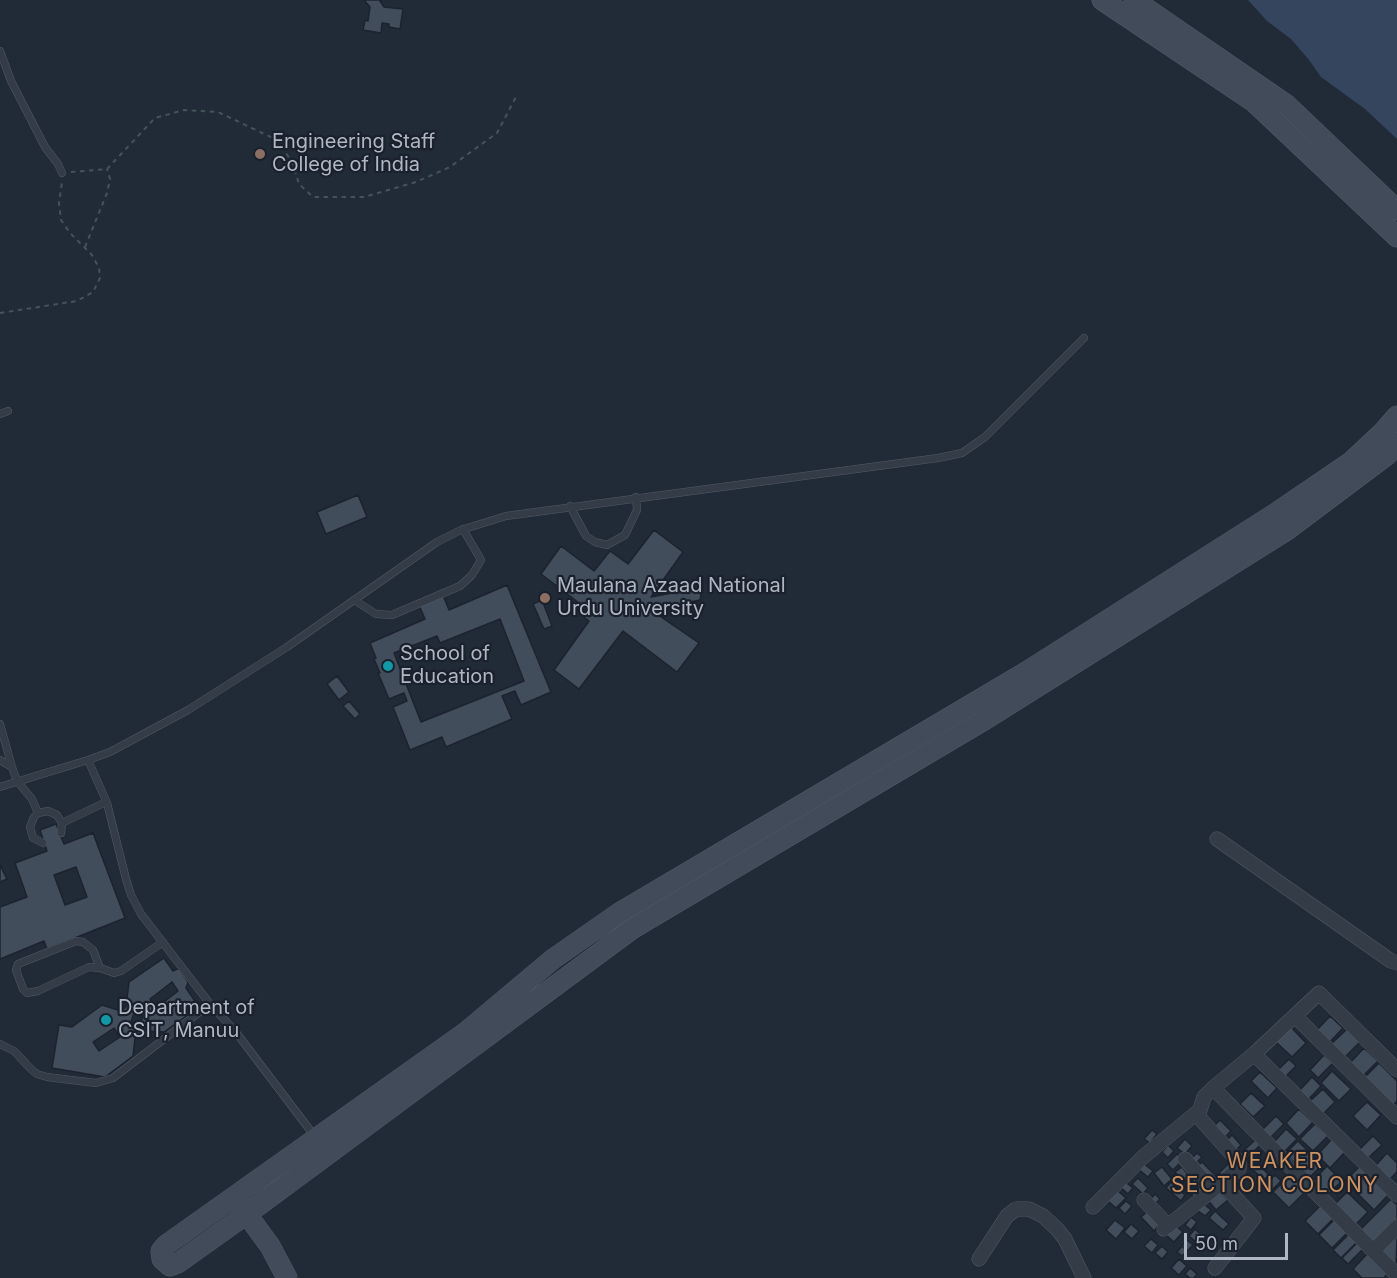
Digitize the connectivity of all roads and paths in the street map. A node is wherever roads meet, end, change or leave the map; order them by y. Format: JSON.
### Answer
{"nodes":[{"id":1,"x":1102,"y":0,"type":"edge"},
{"id":2,"x":1134,"y":0,"type":"edge"},
{"id":3,"x":0,"y":51,"type":"edge"},
{"id":4,"x":517,"y":95,"type":"dead end"},
{"id":5,"x":107,"y":169,"type":"junction"},
{"id":6,"x":62,"y":173,"type":"junction"},
{"id":7,"x":1397,"y":210,"type":"edge"},
{"id":8,"x":1397,"y":237,"type":"edge"},
{"id":9,"x":85,"y":248,"type":"junction"},
{"id":10,"x":0,"y":313,"type":"edge"},
{"id":11,"x":1084,"y":338,"type":"dead end"},
{"id":12,"x":8,"y":411,"type":"dead end"},
{"id":13,"x":0,"y":414,"type":"edge"},
{"id":14,"x":1397,"y":416,"type":"edge"},
{"id":15,"x":1397,"y":443,"type":"edge"},
{"id":16,"x":636,"y":497,"type":"junction"},
{"id":17,"x":570,"y":506,"type":"junction"},
{"id":18,"x":464,"y":529,"type":"junction"},
{"id":19,"x":354,"y":600,"type":"junction"},
{"id":20,"x":0,"y":724,"type":"edge"},
{"id":21,"x":0,"y":760,"type":"edge"},
{"id":22,"x":88,"y":760,"type":"junction"},
{"id":23,"x":12,"y":767,"type":"junction"},
{"id":24,"x":17,"y":781,"type":"junction"},
{"id":25,"x":0,"y":787,"type":"edge"},
{"id":26,"x":106,"y":802,"type":"junction"},
{"id":27,"x":38,"y":813,"type":"junction"},
{"id":28,"x":62,"y":823,"type":"junction"},
{"id":29,"x":61,"y":833,"type":"dead end"},
{"id":30,"x":1217,"y":839,"type":"dead end"},
{"id":31,"x":43,"y":843,"type":"dead end"},
{"id":32,"x":163,"y":942,"type":"junction"},
{"id":33,"x":1397,"y":963,"type":"edge"},
{"id":34,"x":100,"y":968,"type":"junction"},
{"id":35,"x":210,"y":1004,"type":"junction"},
{"id":36,"x":1294,"y":1016,"type":"junction"},
{"id":37,"x":0,"y":1044,"type":"edge"},
{"id":38,"x":1254,"y":1053,"type":"junction"},
{"id":39,"x":1397,"y":1070,"type":"edge"},
{"id":40,"x":1213,"y":1088,"type":"junction"},
{"id":41,"x":1196,"y":1114,"type":"junction"},
{"id":42,"x":1397,"y":1118,"type":"edge"},
{"id":43,"x":316,"y":1138,"type":"junction"},
{"id":44,"x":1185,"y":1159,"type":"dead end"},
{"id":45,"x":1217,"y":1186,"type":"junction"},
{"id":46,"x":234,"y":1196,"type":"junction"},
{"id":47,"x":1397,"y":1196,"type":"edge"},
{"id":48,"x":1144,"y":1200,"type":"dead end"},
{"id":49,"x":1093,"y":1207,"type":"dead end"},
{"id":50,"x":246,"y":1214,"type":"junction"},
{"id":51,"x":1397,"y":1227,"type":"edge"},
{"id":52,"x":1373,"y":1251,"type":"junction"},
{"id":53,"x":979,"y":1259,"type":"dead end"},
{"id":54,"x":168,"y":1265,"type":"edge"},
{"id":55,"x":1215,"y":1268,"type":"dead end"},
{"id":56,"x":1397,"y":1275,"type":"edge"},
{"id":57,"x":287,"y":1278,"type":"edge"},
{"id":58,"x":1084,"y":1278,"type":"edge"}],
"edges":[{"from":1,"to":8,"type":"street"},
{"from":2,"to":7,"type":"street"},
{"from":3,"to":6,"type":"lane"},
{"from":4,"to":5,"type":"path"},
{"from":5,"to":6,"type":"path"},
{"from":5,"to":9,"type":"path"},
{"from":6,"to":9,"type":"path"},
{"from":9,"to":10,"type":"path"},
{"from":11,"to":16,"type":"lane"},
{"from":12,"to":13,"type":"lane"},
{"from":14,"to":43,"type":"street"},
{"from":15,"to":50,"type":"street"},
{"from":16,"to":17,"type":"lane"},
{"from":16,"to":17,"type":"lane"},
{"from":17,"to":18,"type":"lane"},
{"from":18,"to":19,"type":"lane"},
{"from":18,"to":19,"type":"lane"},
{"from":19,"to":22,"type":"lane"},
{"from":20,"to":23,"type":"lane"},
{"from":21,"to":23,"type":"lane"},
{"from":22,"to":24,"type":"lane"},
{"from":22,"to":26,"type":"lane"},
{"from":23,"to":24,"type":"lane"},
{"from":24,"to":25,"type":"lane"},
{"from":24,"to":27,"type":"lane"},
{"from":26,"to":28,"type":"lane"},
{"from":26,"to":32,"type":"lane"},
{"from":27,"to":28,"type":"lane"},
{"from":27,"to":31,"type":"lane"},
{"from":28,"to":29,"type":"lane"},
{"from":30,"to":33,"type":"street"},
{"from":32,"to":34,"type":"lane"},
{"from":32,"to":35,"type":"lane"},
{"from":34,"to":34,"type":"lane"},
{"from":35,"to":37,"type":"lane"},
{"from":35,"to":43,"type":"lane"},
{"from":36,"to":38,"type":"street"},
{"from":36,"to":39,"type":"street"},
{"from":36,"to":42,"type":"street"},
{"from":38,"to":40,"type":"street"},
{"from":38,"to":47,"type":"street"},
{"from":40,"to":41,"type":"street"},
{"from":40,"to":52,"type":"street"},
{"from":41,"to":45,"type":"street"},
{"from":41,"to":49,"type":"street"},
{"from":43,"to":46,"type":"street"},
{"from":44,"to":45,"type":"street"},
{"from":45,"to":48,"type":"street"},
{"from":45,"to":55,"type":"street"},
{"from":46,"to":50,"type":"street"},
{"from":46,"to":54,"type":"street"},
{"from":50,"to":54,"type":"street"},
{"from":50,"to":57,"type":"street"},
{"from":51,"to":52,"type":"street"},
{"from":52,"to":56,"type":"street"},
{"from":53,"to":58,"type":"street"}]}
